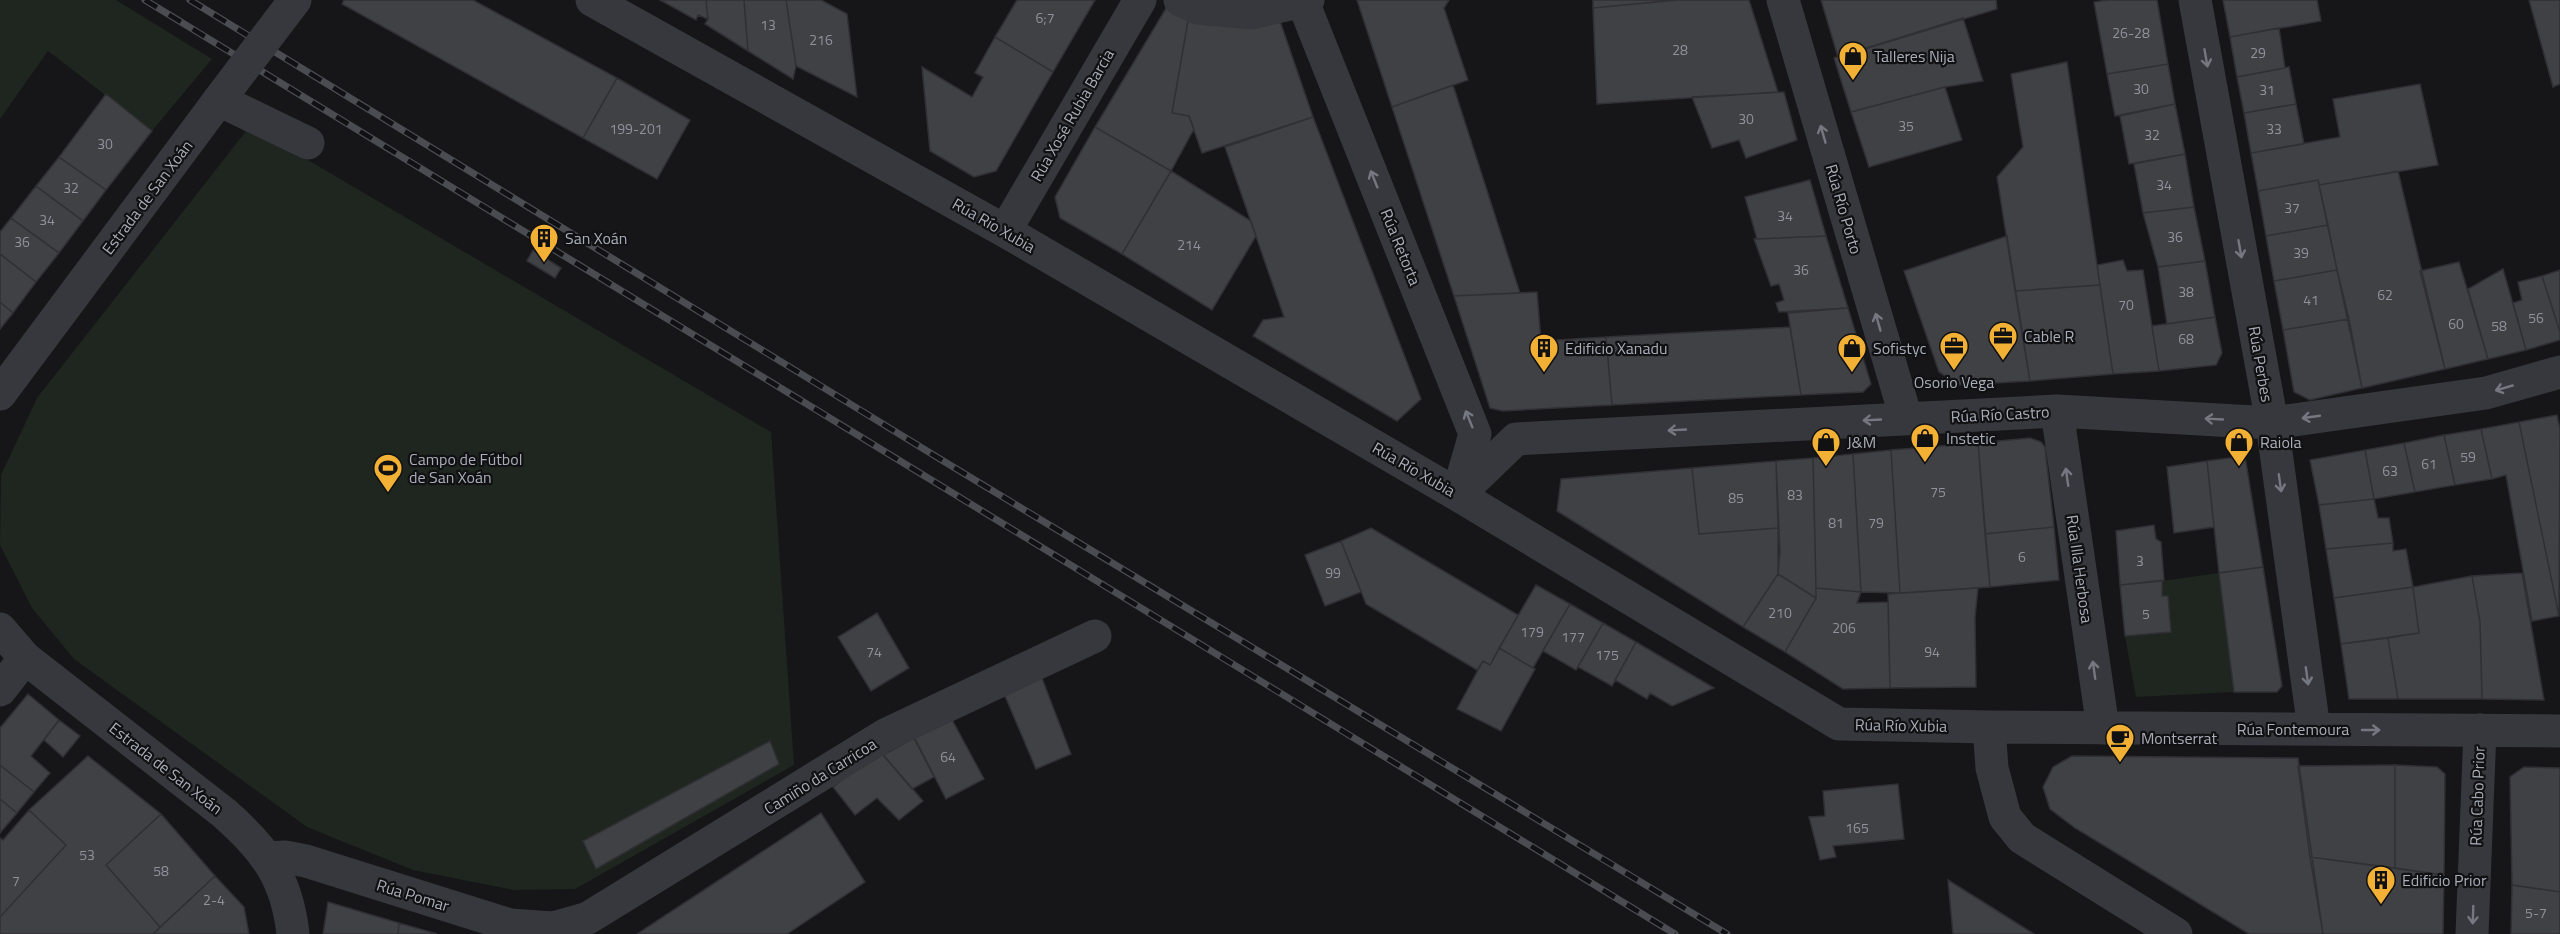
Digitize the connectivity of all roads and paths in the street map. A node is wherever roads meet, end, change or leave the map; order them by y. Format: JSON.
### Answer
{"nodes":[{"id":1,"x":295,"y":0,"type":"edge"},
{"id":2,"x":592,"y":0,"type":"edge"},
{"id":3,"x":1140,"y":0,"type":"edge"},
{"id":4,"x":1180,"y":0,"type":"edge"},
{"id":5,"x":1783,"y":0,"type":"edge"},
{"id":6,"x":2195,"y":0,"type":"edge"},
{"id":7,"x":1305,"y":1,"type":"edge"},
{"id":8,"x":219,"y":100,"type":"junction"},
{"id":9,"x":308,"y":143,"type":"dead end"},
{"id":10,"x":1005,"y":231,"type":"junction"},
{"id":11,"x":2560,"y":372,"type":"edge"},
{"id":12,"x":0,"y":394,"type":"edge"},
{"id":13,"x":2057,"y":411,"type":"junction"},
{"id":14,"x":1906,"y":418,"type":"junction"},
{"id":15,"x":2272,"y":423,"type":"junction"},
{"id":16,"x":1458,"y":495,"type":"junction"},
{"id":17,"x":0,"y":629,"type":"edge"},
{"id":18,"x":1095,"y":636,"type":"dead end"},
{"id":19,"x":25,"y":658,"type":"junction"},
{"id":20,"x":0,"y":690,"type":"edge"},
{"id":21,"x":1989,"y":727,"type":"junction"},
{"id":22,"x":2103,"y":728,"type":"junction"},
{"id":23,"x":2314,"y":729,"type":"junction"},
{"id":24,"x":2480,"y":730,"type":"junction"},
{"id":25,"x":2560,"y":731,"type":"edge"},
{"id":26,"x":268,"y":858,"type":"junction"},
{"id":27,"x":554,"y":931,"type":"edge"},
{"id":28,"x":293,"y":934,"type":"edge"},
{"id":29,"x":2176,"y":934,"type":"edge"},
{"id":30,"x":2472,"y":934,"type":"edge"}],
"edges":[{"from":1,"to":8,"type":"street","name":"Estrada de San Xoán","bridge":true},
{"from":2,"to":10,"type":"street","name":"Rúa Río Xubia"},
{"from":3,"to":10,"type":"street","name":"Rúa Xosé Rubia Barcia"},
{"from":4,"to":7,"type":"street"},
{"from":14,"to":5,"type":"street","name":"Rúa Río Porto","one_way":true},
{"from":6,"to":15,"type":"street","name":"Rúa Perbes","one_way":true},
{"from":16,"to":7,"type":"street","name":"Rúa Retorta","one_way":true},
{"from":8,"to":9,"type":"street"},
{"from":8,"to":12,"type":"street","name":"Estrada de San Xoán"},
{"from":10,"to":16,"type":"street","name":"Rúa Río Xubia"},
{"from":11,"to":15,"type":"street","name":"Rúa Río Castro","one_way":true},
{"from":13,"to":14,"type":"street","name":"Rúa Río Castro"},
{"from":15,"to":13,"type":"street","name":"Rúa Río Castro","one_way":true},
{"from":22,"to":13,"type":"street","name":"Rúa Illa Herbosa","one_way":true},
{"from":14,"to":16,"type":"street","name":"Rúa Río Castro","one_way":true},
{"from":15,"to":23,"type":"street","name":"Rúa Perbes","one_way":true},
{"from":16,"to":21,"type":"street","name":"Rúa Río Xubia"},
{"from":17,"to":19,"type":"street","name":"Estrada de San Xoán"},
{"from":18,"to":27,"type":"street","name":"Camiño da Carricoa"},
{"from":19,"to":20,"type":"street"},
{"from":19,"to":26,"type":"street","name":"Estrada de San Xoán"},
{"from":21,"to":22,"type":"street","name":"Rúa Fontemoura"},
{"from":21,"to":29,"type":"street"},
{"from":22,"to":23,"type":"street","name":"Rúa Fontemoura"},
{"from":23,"to":24,"type":"street","name":"Rúa Fontemoura","one_way":true},
{"from":24,"to":25,"type":"street","name":"Rúa Fontemoura"},
{"from":24,"to":30,"type":"street","name":"Rúa Cabo Prior","one_way":true},
{"from":26,"to":27,"type":"street","name":"Rúa Pomar"},
{"from":26,"to":28,"type":"street","name":"Estrada de San Xoán"}]}
